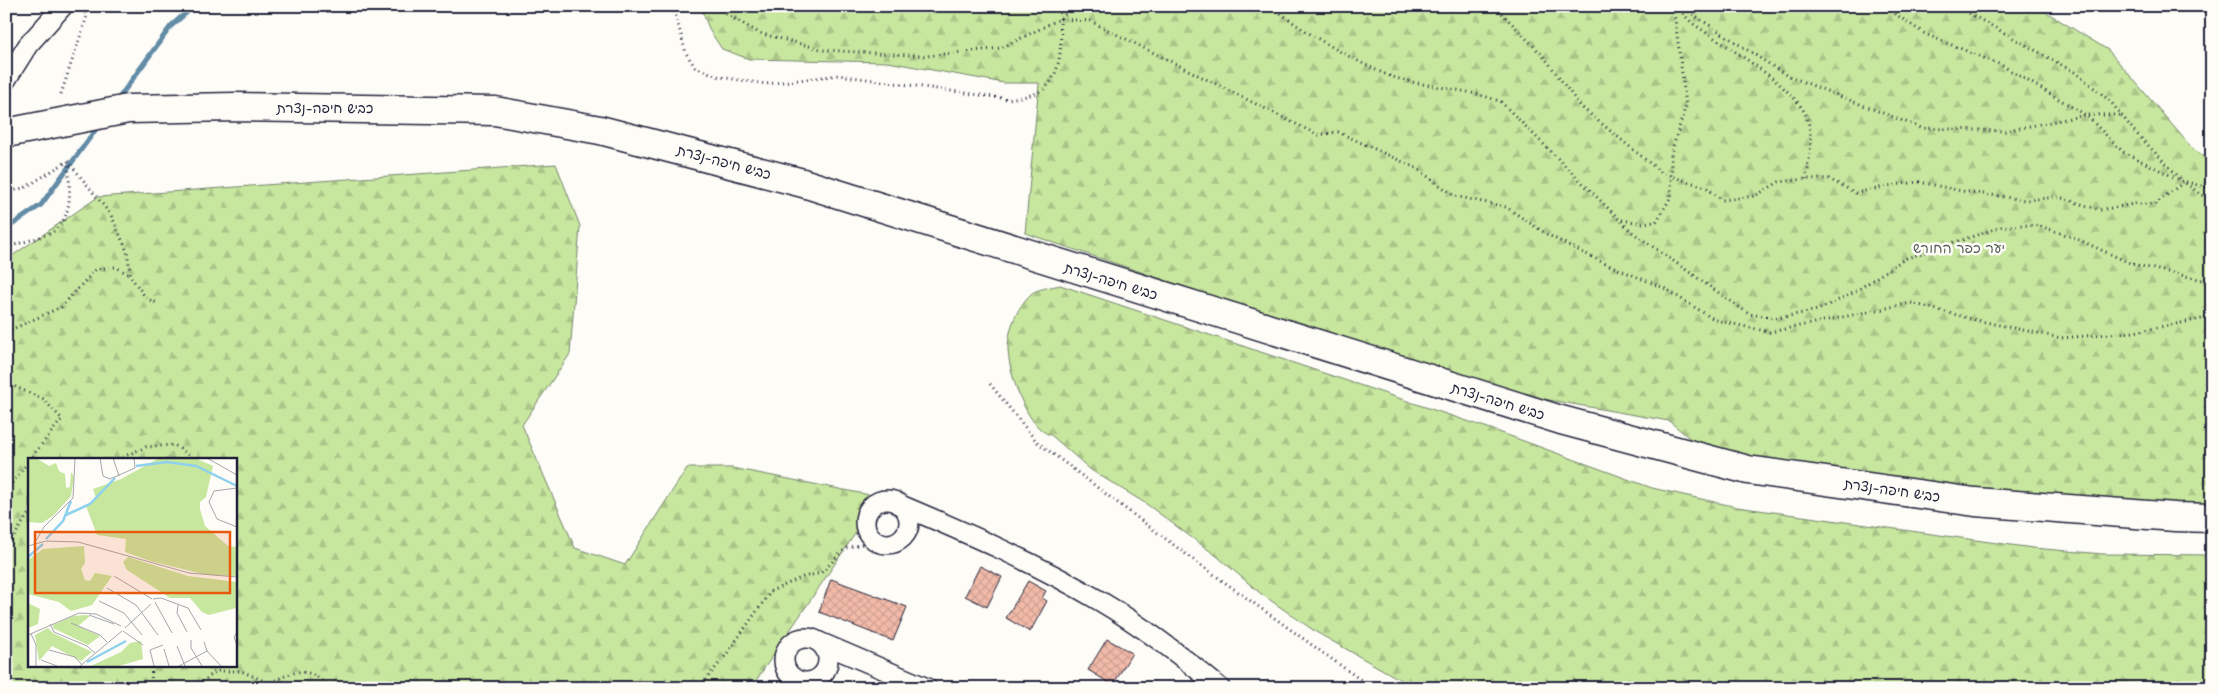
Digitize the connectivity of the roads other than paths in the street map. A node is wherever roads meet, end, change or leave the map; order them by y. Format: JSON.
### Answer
{"nodes":[{"id":1,"x":63,"y":6,"type":"edge"},
{"id":2,"x":6,"y":80,"type":"edge"},
{"id":3,"x":6,"y":132,"type":"edge"},
{"id":4,"x":898,"y":504,"type":"junction"},
{"id":5,"x":2212,"y":518,"type":"edge"},
{"id":6,"x":949,"y":525,"type":"junction"},
{"id":7,"x":907,"y":532,"type":"junction"},
{"id":8,"x":817,"y":641,"type":"junction"},
{"id":9,"x":871,"y":663,"type":"junction"},
{"id":10,"x":825,"y":669,"type":"junction"},
{"id":11,"x":927,"y":688,"type":"edge"},
{"id":12,"x":1220,"y":688,"type":"edge"}],
"edges":[{"from":1,"to":2,"type":"street"},
{"from":3,"to":5,"type":"highway","name":"כביש חיפה-נצרת"},
{"from":4,"to":6,"type":"street"},
{"from":4,"to":7,"type":"street"},
{"from":4,"to":7,"type":"street"},
{"from":6,"to":7,"type":"street"},
{"from":6,"to":12,"type":"street"},
{"from":8,"to":9,"type":"street"},
{"from":8,"to":10,"type":"street"},
{"from":8,"to":10,"type":"street"},
{"from":9,"to":10,"type":"street"},
{"from":9,"to":11,"type":"street"}]}
